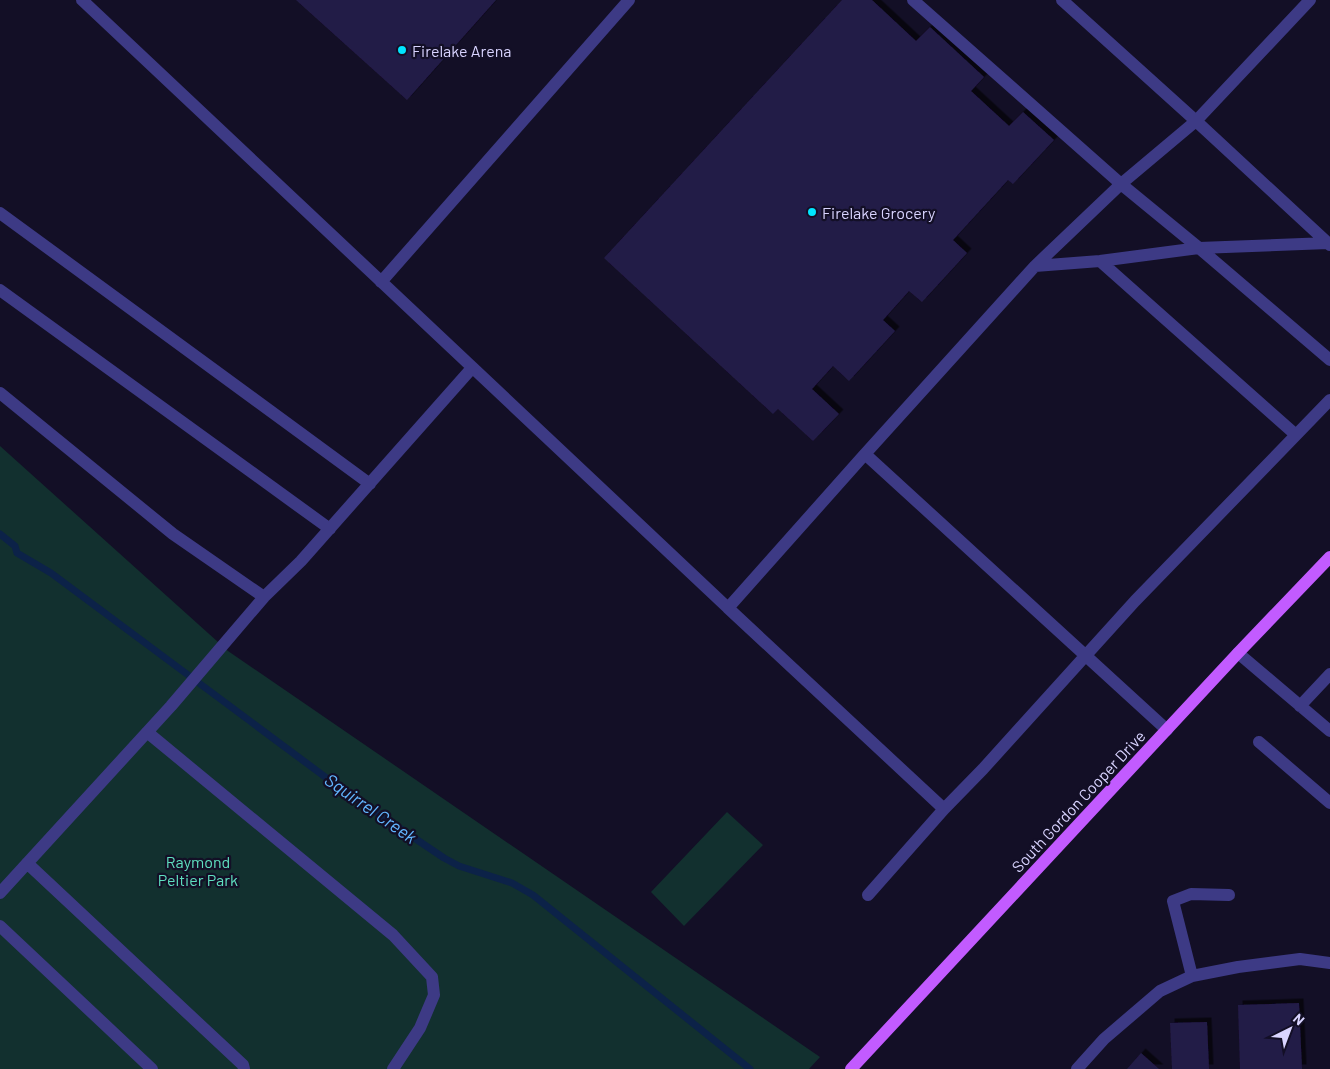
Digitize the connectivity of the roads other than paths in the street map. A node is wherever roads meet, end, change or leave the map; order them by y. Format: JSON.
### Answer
{"nodes":[{"id":1,"x":82,"y":0,"type":"edge"},
{"id":2,"x":629,"y":0,"type":"edge"},
{"id":3,"x":913,"y":0,"type":"edge"},
{"id":4,"x":1062,"y":0,"type":"edge"},
{"id":5,"x":1310,"y":0,"type":"edge"},
{"id":6,"x":1196,"y":122,"type":"junction"},
{"id":7,"x":1121,"y":184,"type":"junction"},
{"id":8,"x":0,"y":213,"type":"edge"},
{"id":9,"x":1329,"y":244,"type":"edge"},
{"id":10,"x":1199,"y":248,"type":"junction"},
{"id":11,"x":1100,"y":261,"type":"junction"},
{"id":12,"x":1035,"y":266,"type":"junction"},
{"id":13,"x":381,"y":282,"type":"junction"},
{"id":14,"x":0,"y":290,"type":"edge"},
{"id":15,"x":1330,"y":360,"type":"edge"},
{"id":16,"x":472,"y":368,"type":"junction"},
{"id":17,"x":0,"y":393,"type":"edge"},
{"id":18,"x":1330,"y":400,"type":"edge"},
{"id":19,"x":1296,"y":435,"type":"junction"},
{"id":20,"x":865,"y":454,"type":"junction"},
{"id":21,"x":370,"y":484,"type":"junction"},
{"id":22,"x":330,"y":529,"type":"junction"},
{"id":23,"x":1330,"y":556,"type":"edge"},
{"id":24,"x":264,"y":597,"type":"junction"},
{"id":25,"x":728,"y":608,"type":"junction"},
{"id":26,"x":1238,"y":653,"type":"junction"},
{"id":27,"x":1085,"y":654,"type":"junction"},
{"id":28,"x":1330,"y":674,"type":"edge"},
{"id":29,"x":1300,"y":706,"type":"junction"},
{"id":30,"x":1167,"y":730,"type":"junction"},
{"id":31,"x":1330,"y":730,"type":"edge"},
{"id":32,"x":147,"y":732,"type":"junction"},
{"id":33,"x":1259,"y":742,"type":"dead end"},
{"id":34,"x":1330,"y":803,"type":"edge"},
{"id":35,"x":944,"y":809,"type":"junction"},
{"id":36,"x":27,"y":863,"type":"junction"},
{"id":37,"x":0,"y":893,"type":"edge"},
{"id":38,"x":868,"y":895,"type":"dead end"},
{"id":39,"x":1229,"y":895,"type":"dead end"},
{"id":40,"x":0,"y":926,"type":"edge"},
{"id":41,"x":1330,"y":963,"type":"edge"},
{"id":42,"x":1192,"y":976,"type":"junction"},
{"id":43,"x":152,"y":1069,"type":"edge"},
{"id":44,"x":244,"y":1069,"type":"edge"},
{"id":45,"x":393,"y":1069,"type":"edge"},
{"id":46,"x":851,"y":1069,"type":"edge"},
{"id":47,"x":1077,"y":1069,"type":"edge"}],
"edges":[{"from":1,"to":13,"type":"lane"},
{"from":2,"to":13,"type":"lane"},
{"from":3,"to":7,"type":"lane"},
{"from":4,"to":6,"type":"lane"},
{"from":5,"to":6,"type":"lane"},
{"from":6,"to":7,"type":"lane"},
{"from":6,"to":9,"type":"lane"},
{"from":7,"to":10,"type":"lane"},
{"from":7,"to":12,"type":"lane"},
{"from":8,"to":21,"type":"lane"},
{"from":9,"to":10,"type":"lane"},
{"from":10,"to":11,"type":"lane"},
{"from":10,"to":15,"type":"lane"},
{"from":11,"to":12,"type":"lane"},
{"from":11,"to":19,"type":"lane"},
{"from":12,"to":20,"type":"lane"},
{"from":13,"to":16,"type":"lane"},
{"from":14,"to":22,"type":"lane"},
{"from":16,"to":21,"type":"lane"},
{"from":16,"to":25,"type":"lane"},
{"from":17,"to":24,"type":"lane"},
{"from":18,"to":19,"type":"lane"},
{"from":19,"to":27,"type":"lane"},
{"from":20,"to":25,"type":"lane"},
{"from":20,"to":27,"type":"lane"},
{"from":21,"to":22,"type":"lane"},
{"from":22,"to":24,"type":"lane"},
{"from":23,"to":26,"type":"main road","name":"South Gordon Cooper Drive"},
{"from":24,"to":32,"type":"lane"},
{"from":25,"to":35,"type":"lane"},
{"from":26,"to":29,"type":"lane"},
{"from":26,"to":30,"type":"main road","name":"South Gordon Cooper Drive"},
{"from":27,"to":30,"type":"lane"},
{"from":27,"to":35,"type":"lane"},
{"from":28,"to":29,"type":"lane"},
{"from":29,"to":31,"type":"lane"},
{"from":30,"to":46,"type":"main road","name":"South Gordon Cooper Drive"},
{"from":32,"to":36,"type":"lane"},
{"from":32,"to":45,"type":"lane"},
{"from":33,"to":34,"type":"lane"},
{"from":35,"to":38,"type":"lane"},
{"from":36,"to":37,"type":"lane"},
{"from":36,"to":44,"type":"lane"},
{"from":39,"to":42,"type":"lane"},
{"from":40,"to":43,"type":"lane"},
{"from":41,"to":42,"type":"lane"},
{"from":42,"to":47,"type":"lane"}]}
